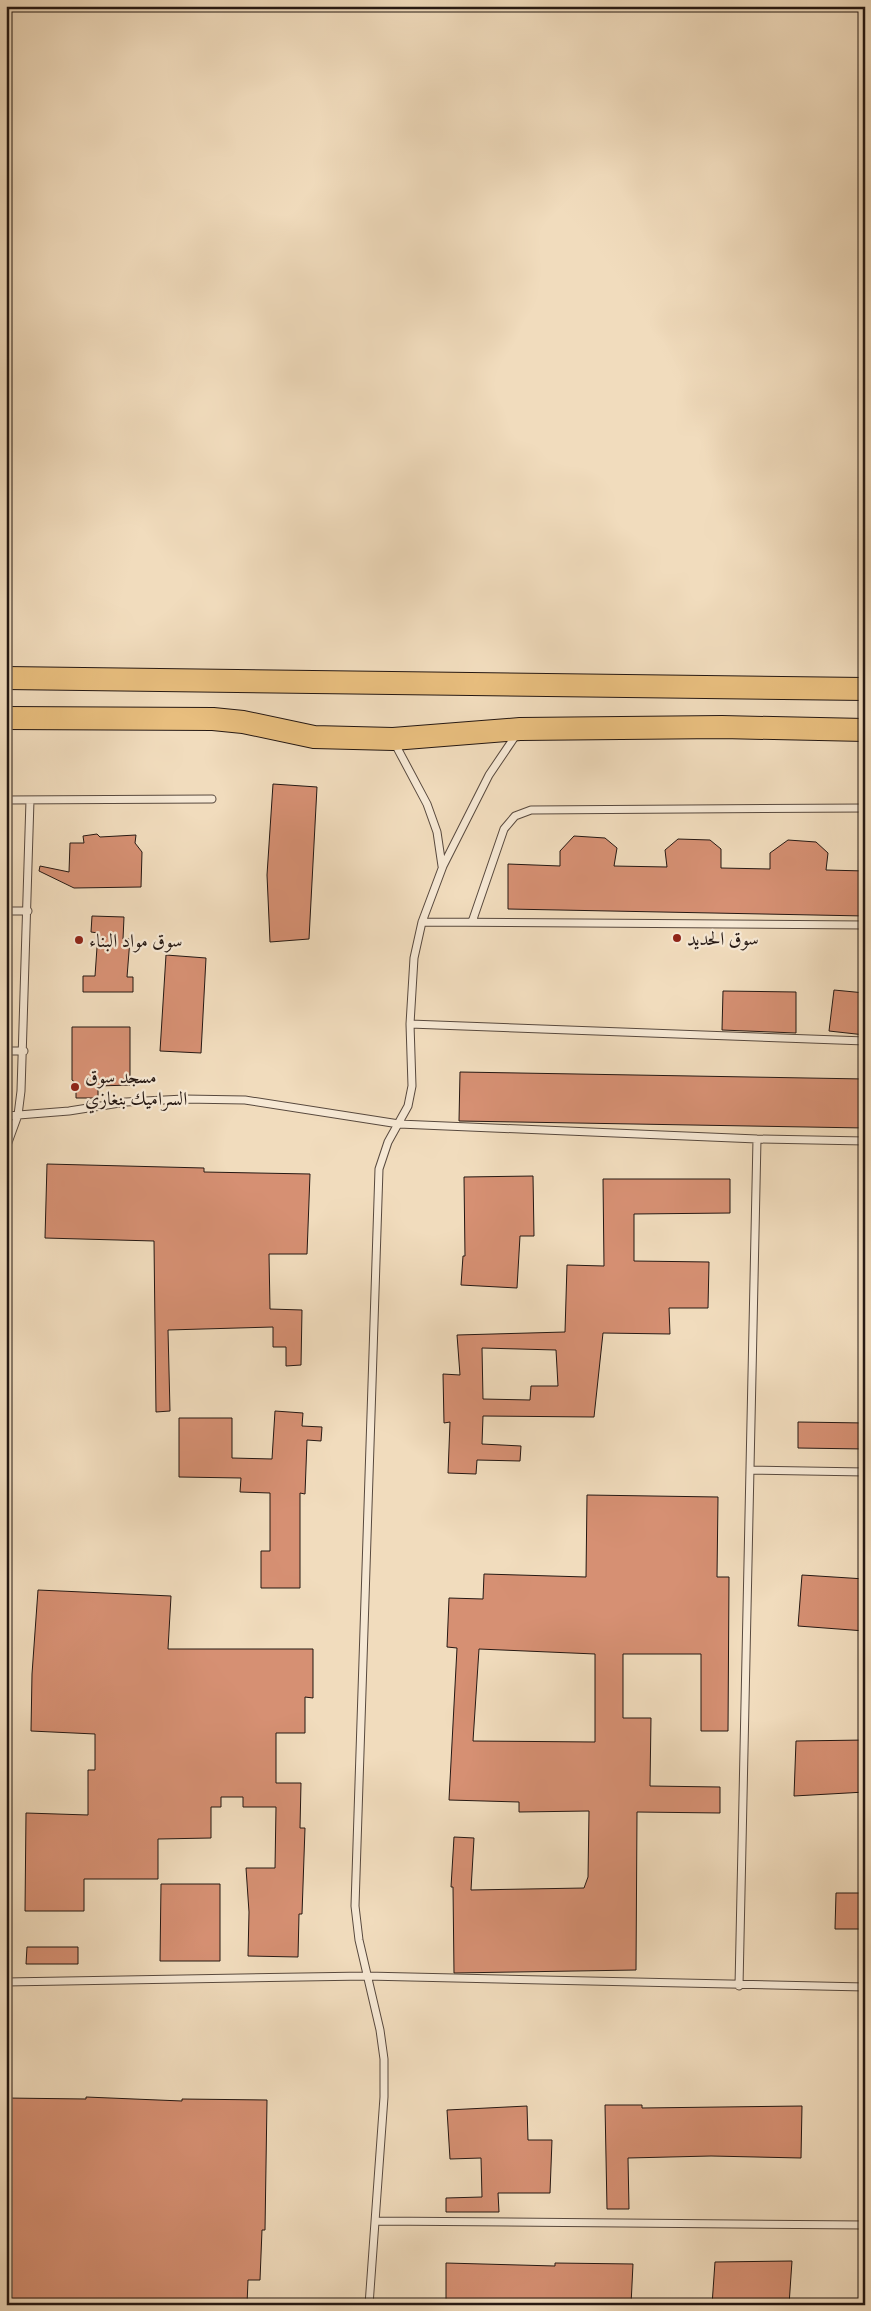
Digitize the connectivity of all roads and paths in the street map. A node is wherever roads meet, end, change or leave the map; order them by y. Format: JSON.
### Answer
{"nodes":[{"id":1,"x":6,"y":678,"type":"edge"},
{"id":2,"x":865,"y":689,"type":"edge"},
{"id":3,"x":6,"y":718,"type":"edge"},
{"id":4,"x":520,"y":729,"type":"junction"},
{"id":5,"x":865,"y":730,"type":"edge"},
{"id":6,"x":393,"y":739,"type":"junction"},
{"id":7,"x":212,"y":799,"type":"dead end"},
{"id":8,"x":6,"y":800,"type":"edge"},
{"id":9,"x":30,"y":800,"type":"junction"},
{"id":10,"x":865,"y":808,"type":"edge"},
{"id":11,"x":442,"y":866,"type":"junction"},
{"id":12,"x":6,"y":911,"type":"edge"},
{"id":13,"x":28,"y":911,"type":"junction"},
{"id":14,"x":422,"y":922,"type":"junction"},
{"id":15,"x":472,"y":922,"type":"junction"},
{"id":16,"x":865,"y":925,"type":"edge"},
{"id":17,"x":410,"y":1024,"type":"junction"},
{"id":18,"x":865,"y":1041,"type":"edge"},
{"id":19,"x":6,"y":1051,"type":"edge"},
{"id":20,"x":24,"y":1051,"type":"junction"},
{"id":21,"x":18,"y":1115,"type":"junction"},
{"id":22,"x":6,"y":1116,"type":"edge"},
{"id":23,"x":399,"y":1124,"type":"junction"},
{"id":24,"x":758,"y":1139,"type":"junction"},
{"id":25,"x":865,"y":1141,"type":"edge"},
{"id":26,"x":6,"y":1148,"type":"edge"},
{"id":27,"x":750,"y":1470,"type":"junction"},
{"id":28,"x":865,"y":1472,"type":"edge"},
{"id":29,"x":366,"y":1976,"type":"junction"},
{"id":30,"x":6,"y":1982,"type":"edge"},
{"id":31,"x":739,"y":1986,"type":"junction"},
{"id":32,"x":865,"y":1987,"type":"edge"},
{"id":33,"x":377,"y":2221,"type":"junction"},
{"id":34,"x":865,"y":2225,"type":"edge"},
{"id":35,"x":370,"y":2305,"type":"edge"}],
"edges":[{"from":1,"to":2,"type":"main road"},
{"from":3,"to":6,"type":"main road"},
{"from":4,"to":5,"type":"main road"},
{"from":4,"to":6,"type":"main road"},
{"from":4,"to":11,"type":"lane"},
{"from":6,"to":11,"type":"lane"},
{"from":7,"to":9,"type":"lane"},
{"from":8,"to":9,"type":"lane"},
{"from":9,"to":13,"type":"lane"},
{"from":10,"to":15,"type":"lane"},
{"from":11,"to":14,"type":"lane"},
{"from":12,"to":13,"type":"lane"},
{"from":13,"to":20,"type":"lane"},
{"from":14,"to":15,"type":"lane"},
{"from":14,"to":17,"type":"lane"},
{"from":15,"to":16,"type":"lane"},
{"from":17,"to":18,"type":"lane"},
{"from":17,"to":23,"type":"lane"},
{"from":19,"to":20,"type":"lane"},
{"from":20,"to":21,"type":"lane"},
{"from":21,"to":22,"type":"lane"},
{"from":21,"to":23,"type":"lane"},
{"from":21,"to":26,"type":"lane"},
{"from":23,"to":24,"type":"lane"},
{"from":23,"to":29,"type":"lane"},
{"from":24,"to":25,"type":"lane"},
{"from":24,"to":27,"type":"lane"},
{"from":27,"to":28,"type":"lane"},
{"from":27,"to":31,"type":"lane"},
{"from":29,"to":30,"type":"lane"},
{"from":29,"to":31,"type":"lane"},
{"from":29,"to":33,"type":"lane"},
{"from":31,"to":32,"type":"lane"},
{"from":33,"to":34,"type":"lane"},
{"from":33,"to":35,"type":"lane"}]}
